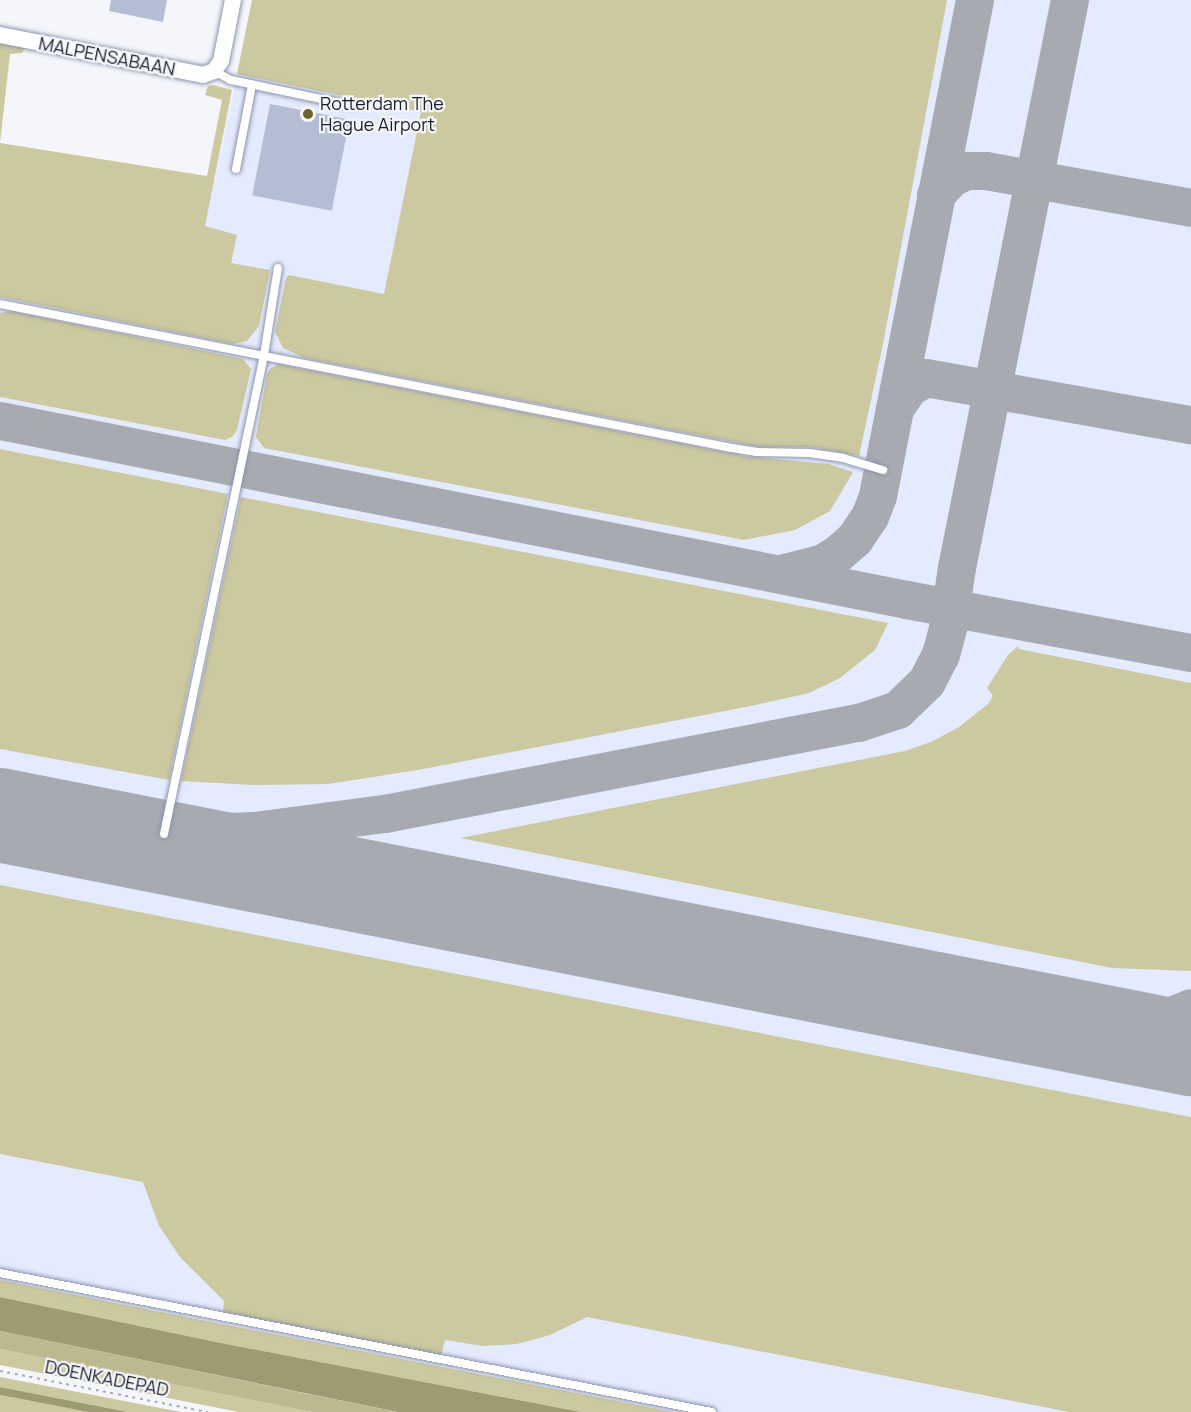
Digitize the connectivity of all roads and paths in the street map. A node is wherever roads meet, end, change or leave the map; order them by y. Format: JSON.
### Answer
{"nodes":[{"id":1,"x":233,"y":0,"type":"edge"},
{"id":2,"x":0,"y":35,"type":"edge"},
{"id":3,"x":214,"y":71,"type":"junction"},
{"id":4,"x":252,"y":85,"type":"junction"},
{"id":5,"x":350,"y":105,"type":"dead end"},
{"id":6,"x":236,"y":169,"type":"dead end"},
{"id":7,"x":278,"y":268,"type":"dead end"},
{"id":8,"x":0,"y":304,"type":"edge"},
{"id":9,"x":264,"y":355,"type":"junction"},
{"id":10,"x":883,"y":470,"type":"dead end"},
{"id":11,"x":164,"y":834,"type":"dead end"},
{"id":12,"x":0,"y":1273,"type":"edge"},
{"id":13,"x":0,"y":1371,"type":"edge"},
{"id":14,"x":208,"y":1412,"type":"edge"},
{"id":15,"x":712,"y":1412,"type":"edge"}],
"edges":[{"from":1,"to":3,"type":"street"},
{"from":2,"to":3,"type":"street","name":"MALPENSABAAN"},
{"from":3,"to":4,"type":"lane"},
{"from":4,"to":5,"type":"lane"},
{"from":4,"to":6,"type":"lane"},
{"from":7,"to":9,"type":"lane"},
{"from":8,"to":9,"type":"lane"},
{"from":9,"to":10,"type":"lane"},
{"from":9,"to":11,"type":"lane"},
{"from":12,"to":15,"type":"lane"},
{"from":13,"to":14,"type":"path","name":"DOENKADEPAD"}]}
